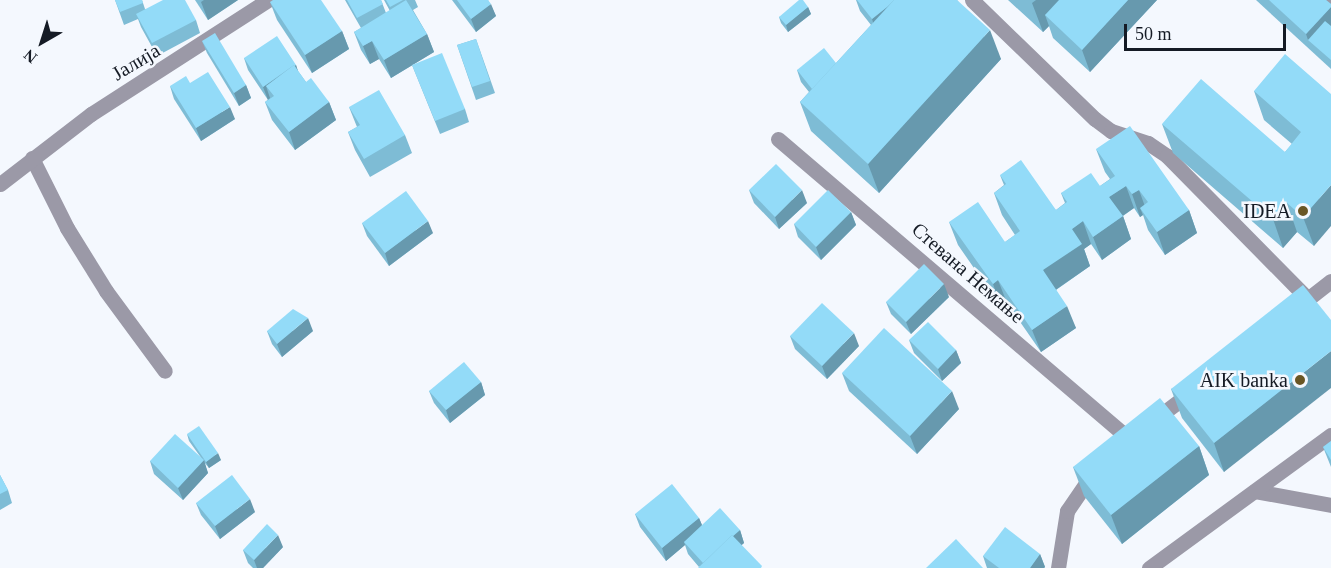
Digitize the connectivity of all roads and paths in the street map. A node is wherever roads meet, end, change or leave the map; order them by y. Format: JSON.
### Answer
{"nodes":[{"id":1,"x":972,"y":0,"type":"edge"},
{"id":2,"x":264,"y":1,"type":"edge"},
{"id":3,"x":778,"y":139,"type":"dead end"},
{"id":4,"x":32,"y":158,"type":"junction"},
{"id":5,"x":0,"y":184,"type":"edge"},
{"id":6,"x":1331,"y":282,"type":"edge"},
{"id":7,"x":1308,"y":298,"type":"junction"},
{"id":8,"x":1291,"y":312,"type":"edge"},
{"id":9,"x":165,"y":371,"type":"dead end"},
{"id":10,"x":1206,"y":379,"type":"edge"},
{"id":11,"x":1331,"y":435,"type":"edge"},
{"id":12,"x":1129,"y":439,"type":"junction"},
{"id":13,"x":1255,"y":491,"type":"junction"},
{"id":14,"x":1331,"y":505,"type":"edge"},
{"id":15,"x":1058,"y":568,"type":"edge"},
{"id":16,"x":1149,"y":568,"type":"edge"}],
"edges":[{"from":1,"to":7,"type":"street"},
{"from":2,"to":4,"type":"street","name":"Јалија"},
{"from":3,"to":12,"type":"street","name":"Стевана Немање"},
{"from":4,"to":5,"type":"street","name":"Јалија"},
{"from":4,"to":9,"type":"street"},
{"from":6,"to":7,"type":"street"},
{"from":7,"to":8,"type":"street"},
{"from":10,"to":12,"type":"street"},
{"from":11,"to":13,"type":"street"},
{"from":12,"to":15,"type":"street"},
{"from":13,"to":14,"type":"street"},
{"from":13,"to":16,"type":"street"}]}
